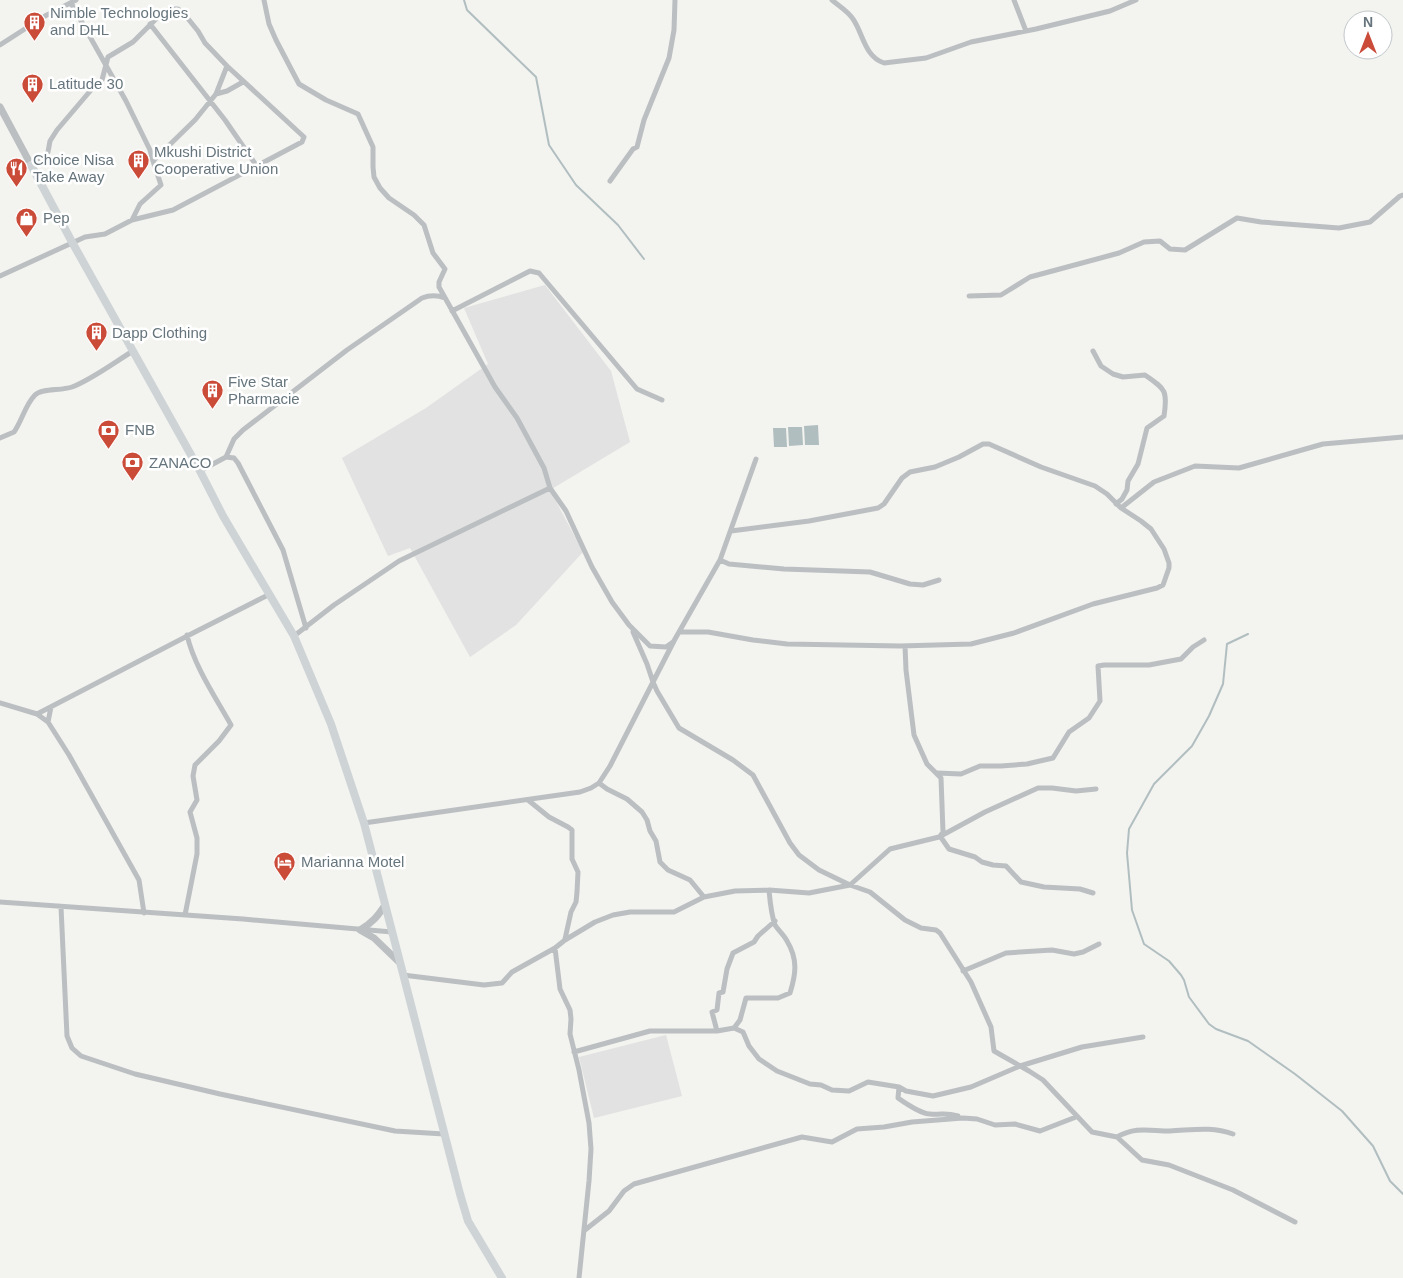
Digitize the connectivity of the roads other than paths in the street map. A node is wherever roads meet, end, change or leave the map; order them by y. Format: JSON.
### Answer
{"nodes":[{"id":1,"x":264,"y":0,"type":"edge"},
{"id":2,"x":675,"y":0,"type":"edge"},
{"id":3,"x":832,"y":0,"type":"edge"},
{"id":4,"x":1014,"y":0,"type":"edge"},
{"id":5,"x":1136,"y":0,"type":"edge"},
{"id":6,"x":74,"y":1,"type":"edge"},
{"id":7,"x":150,"y":24,"type":"junction"},
{"id":8,"x":1026,"y":32,"type":"junction"},
{"id":9,"x":0,"y":45,"type":"edge"},
{"id":10,"x":106,"y":64,"type":"junction"},
{"id":11,"x":227,"y":66,"type":"junction"},
{"id":12,"x":243,"y":82,"type":"junction"},
{"id":13,"x":216,"y":94,"type":"junction"},
{"id":14,"x":210,"y":102,"type":"junction"},
{"id":15,"x":0,"y":107,"type":"edge"},
{"id":16,"x":153,"y":161,"type":"junction"},
{"id":17,"x":31,"y":165,"type":"junction"},
{"id":18,"x":256,"y":165,"type":"junction"},
{"id":19,"x":610,"y":181,"type":"dead end"},
{"id":20,"x":1403,"y":196,"type":"edge"},
{"id":21,"x":132,"y":220,"type":"junction"},
{"id":22,"x":72,"y":242,"type":"junction"},
{"id":23,"x":0,"y":276,"type":"edge"},
{"id":24,"x":969,"y":296,"type":"dead end"},
{"id":25,"x":445,"y":299,"type":"junction"},
{"id":26,"x":452,"y":311,"type":"junction"},
{"id":27,"x":132,"y":351,"type":"junction"},
{"id":28,"x":1093,"y":351,"type":"dead end"},
{"id":29,"x":662,"y":400,"type":"dead end"},
{"id":30,"x":0,"y":438,"type":"edge"},
{"id":31,"x":1403,"y":438,"type":"edge"},
{"id":32,"x":226,"y":457,"type":"junction"},
{"id":33,"x":756,"y":459,"type":"dead end"},
{"id":34,"x":200,"y":471,"type":"junction"},
{"id":35,"x":550,"y":488,"type":"junction"},
{"id":36,"x":1118,"y":506,"type":"junction"},
{"id":37,"x":731,"y":531,"type":"junction"},
{"id":38,"x":720,"y":560,"type":"junction"},
{"id":39,"x":939,"y":580,"type":"dead end"},
{"id":40,"x":268,"y":595,"type":"junction"},
{"id":41,"x":629,"y":625,"type":"junction"},
{"id":42,"x":306,"y":628,"type":"junction"},
{"id":43,"x":679,"y":632,"type":"junction"},
{"id":44,"x":187,"y":635,"type":"junction"},
{"id":45,"x":294,"y":636,"type":"junction"},
{"id":46,"x":674,"y":639,"type":"junction"},
{"id":47,"x":1204,"y":640,"type":"dead end"},
{"id":48,"x":905,"y":646,"type":"junction"},
{"id":49,"x":653,"y":682,"type":"junction"},
{"id":50,"x":0,"y":703,"type":"edge"},
{"id":51,"x":51,"y":707,"type":"junction"},
{"id":52,"x":37,"y":714,"type":"junction"},
{"id":53,"x":48,"y":722,"type":"junction"},
{"id":54,"x":937,"y":773,"type":"junction"},
{"id":55,"x":599,"y":783,"type":"junction"},
{"id":56,"x":1096,"y":789,"type":"dead end"},
{"id":57,"x":528,"y":800,"type":"junction"},
{"id":58,"x":364,"y":824,"type":"junction"},
{"id":59,"x":940,"y":836,"type":"junction"},
{"id":60,"x":850,"y":885,"type":"junction"},
{"id":61,"x":770,"y":890,"type":"junction"},
{"id":62,"x":1093,"y":893,"type":"dead end"},
{"id":63,"x":704,"y":897,"type":"junction"},
{"id":64,"x":0,"y":902,"type":"edge"},
{"id":65,"x":385,"y":905,"type":"junction"},
{"id":66,"x":61,"y":907,"type":"junction"},
{"id":67,"x":144,"y":913,"type":"junction"},
{"id":68,"x":185,"y":915,"type":"junction"},
{"id":69,"x":775,"y":921,"type":"junction"},
{"id":70,"x":360,"y":930,"type":"junction"},
{"id":71,"x":392,"y":932,"type":"junction"},
{"id":72,"x":565,"y":940,"type":"junction"},
{"id":73,"x":1099,"y":944,"type":"dead end"},
{"id":74,"x":555,"y":948,"type":"junction"},
{"id":75,"x":400,"y":963,"type":"junction"},
{"id":76,"x":964,"y":971,"type":"junction"},
{"id":77,"x":402,"y":975,"type":"junction"},
{"id":78,"x":734,"y":1028,"type":"junction"},
{"id":79,"x":717,"y":1031,"type":"junction"},
{"id":80,"x":1143,"y":1037,"type":"dead end"},
{"id":81,"x":574,"y":1052,"type":"junction"},
{"id":82,"x":1020,"y":1066,"type":"junction"},
{"id":83,"x":899,"y":1087,"type":"junction"},
{"id":84,"x":1076,"y":1117,"type":"junction"},
{"id":85,"x":964,"y":1118,"type":"junction"},
{"id":86,"x":444,"y":1134,"type":"junction"},
{"id":87,"x":1233,"y":1134,"type":"dead end"},
{"id":88,"x":1117,"y":1137,"type":"junction"},
{"id":89,"x":1295,"y":1222,"type":"dead end"},
{"id":90,"x":585,"y":1230,"type":"junction"},
{"id":91,"x":502,"y":1278,"type":"edge"},
{"id":92,"x":579,"y":1278,"type":"edge"}],
"edges":[{"from":1,"to":25,"type":"street"},
{"from":2,"to":19,"type":"street"},
{"from":3,"to":8,"type":"street"},
{"from":4,"to":8,"type":"street"},
{"from":5,"to":8,"type":"street"},
{"from":6,"to":9,"type":"street"},
{"from":6,"to":10,"type":"street"},
{"from":7,"to":10,"type":"street"},
{"from":7,"to":11,"type":"street"},
{"from":7,"to":14,"type":"street"},
{"from":10,"to":16,"type":"street"},
{"from":10,"to":17,"type":"street"},
{"from":11,"to":12,"type":"street"},
{"from":11,"to":13,"type":"street"},
{"from":12,"to":13,"type":"street"},
{"from":12,"to":18,"type":"street"},
{"from":13,"to":14,"type":"street"},
{"from":14,"to":16,"type":"street"},
{"from":14,"to":18,"type":"street"},
{"from":15,"to":17,"type":"street"},
{"from":16,"to":21,"type":"street"},
{"from":17,"to":22,"type":"main road"},
{"from":18,"to":21,"type":"street"},
{"from":20,"to":24,"type":"street"},
{"from":21,"to":22,"type":"street"},
{"from":22,"to":23,"type":"street"},
{"from":22,"to":27,"type":"main road"},
{"from":25,"to":26,"type":"street"},
{"from":25,"to":32,"type":"street"},
{"from":26,"to":29,"type":"street"},
{"from":26,"to":35,"type":"street"},
{"from":27,"to":30,"type":"street"},
{"from":27,"to":34,"type":"main road"},
{"from":28,"to":36,"type":"street"},
{"from":31,"to":36,"type":"street"},
{"from":32,"to":34,"type":"street"},
{"from":32,"to":42,"type":"street"},
{"from":33,"to":37,"type":"street"},
{"from":34,"to":40,"type":"main road"},
{"from":35,"to":41,"type":"street"},
{"from":35,"to":42,"type":"street"},
{"from":36,"to":37,"type":"street"},
{"from":36,"to":48,"type":"street"},
{"from":37,"to":38,"type":"street"},
{"from":38,"to":39,"type":"street"},
{"from":38,"to":43,"type":"street"},
{"from":40,"to":44,"type":"street"},
{"from":40,"to":45,"type":"main road"},
{"from":41,"to":46,"type":"street"},
{"from":41,"to":49,"type":"street"},
{"from":42,"to":45,"type":"street"},
{"from":43,"to":46,"type":"street"},
{"from":43,"to":48,"type":"street"},
{"from":44,"to":51,"type":"street"},
{"from":44,"to":68,"type":"street"},
{"from":45,"to":58,"type":"main road"},
{"from":46,"to":49,"type":"street"},
{"from":47,"to":54,"type":"street"},
{"from":48,"to":54,"type":"street"},
{"from":49,"to":55,"type":"street"},
{"from":49,"to":60,"type":"street"},
{"from":50,"to":52,"type":"street"},
{"from":51,"to":52,"type":"street"},
{"from":51,"to":53,"type":"street"},
{"from":52,"to":53,"type":"street"},
{"from":53,"to":67,"type":"street"},
{"from":54,"to":59,"type":"street"},
{"from":55,"to":57,"type":"street"},
{"from":55,"to":63,"type":"street"},
{"from":56,"to":59,"type":"street"},
{"from":57,"to":58,"type":"street"},
{"from":57,"to":72,"type":"street"},
{"from":58,"to":65,"type":"main road"},
{"from":59,"to":60,"type":"street"},
{"from":59,"to":62,"type":"street"},
{"from":60,"to":61,"type":"street"},
{"from":60,"to":76,"type":"street"},
{"from":61,"to":63,"type":"street"},
{"from":61,"to":69,"type":"street"},
{"from":63,"to":72,"type":"street"},
{"from":64,"to":66,"type":"street"},
{"from":65,"to":70,"type":"street"},
{"from":65,"to":71,"type":"main road"},
{"from":66,"to":67,"type":"street"},
{"from":66,"to":86,"type":"street"},
{"from":67,"to":68,"type":"street"},
{"from":68,"to":70,"type":"street"},
{"from":69,"to":78,"type":"street"},
{"from":69,"to":79,"type":"street"},
{"from":70,"to":71,"type":"street"},
{"from":70,"to":75,"type":"street"},
{"from":71,"to":75,"type":"main road"},
{"from":72,"to":74,"type":"street"},
{"from":73,"to":76,"type":"street"},
{"from":74,"to":77,"type":"street"},
{"from":74,"to":81,"type":"street"},
{"from":75,"to":77,"type":"main road"},
{"from":76,"to":82,"type":"street"},
{"from":77,"to":86,"type":"main road"},
{"from":78,"to":79,"type":"street"},
{"from":78,"to":83,"type":"street"},
{"from":79,"to":81,"type":"street"},
{"from":80,"to":82,"type":"street"},
{"from":81,"to":90,"type":"street"},
{"from":82,"to":83,"type":"street"},
{"from":82,"to":84,"type":"street"},
{"from":83,"to":85,"type":"street"},
{"from":84,"to":85,"type":"street"},
{"from":84,"to":88,"type":"street"},
{"from":85,"to":90,"type":"street"},
{"from":86,"to":91,"type":"main road"},
{"from":87,"to":88,"type":"street"},
{"from":88,"to":89,"type":"street"},
{"from":90,"to":92,"type":"street"}]}
